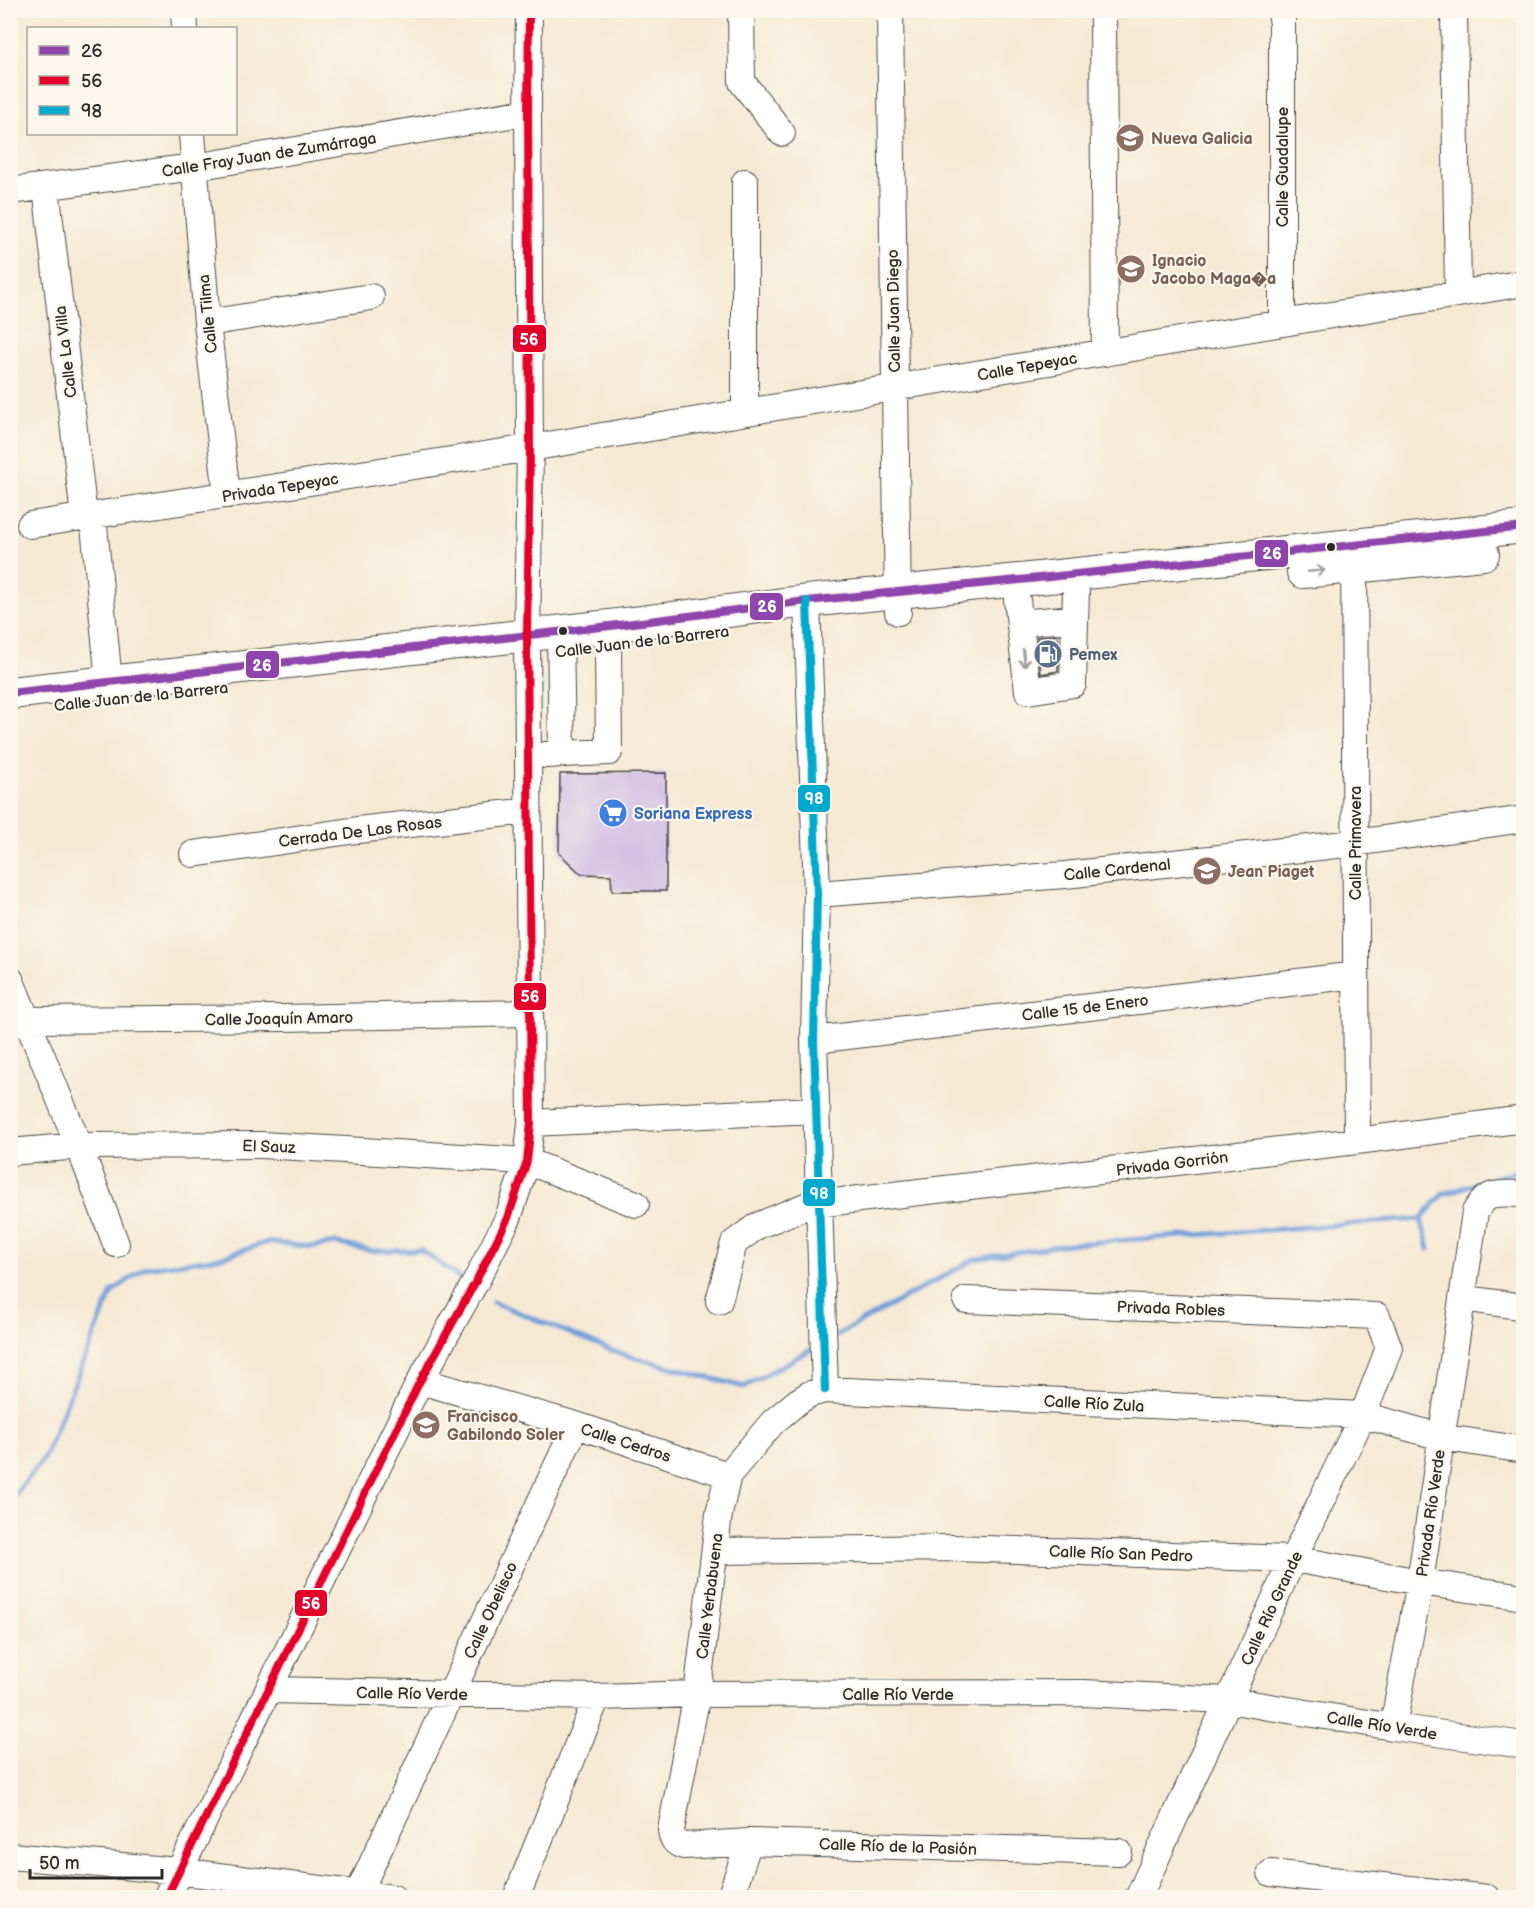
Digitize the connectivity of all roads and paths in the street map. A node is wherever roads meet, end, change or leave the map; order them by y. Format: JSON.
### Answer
{"nodes":[{"id":1,"x":184,"y":10,"type":"edge"},
{"id":2,"x":530,"y":10,"type":"edge"},
{"id":3,"x":741,"y":10,"type":"edge"},
{"id":4,"x":890,"y":10,"type":"edge"},
{"id":5,"x":1103,"y":10,"type":"edge"},
{"id":6,"x":1282,"y":10,"type":"edge"},
{"id":7,"x":1454,"y":10,"type":"edge"},
{"id":8,"x":185,"y":27,"type":"edge"},
{"id":9,"x":528,"y":112,"type":"junction"},
{"id":10,"x":782,"y":133,"type":"dead end"},
{"id":11,"x":192,"y":135,"type":"edge"},
{"id":12,"x":194,"y":167,"type":"junction"},
{"id":13,"x":745,"y":182,"type":"dead end"},
{"id":14,"x":46,"y":187,"type":"junction"},
{"id":15,"x":10,"y":191,"type":"edge"},
{"id":16,"x":1524,"y":283,"type":"edge"},
{"id":17,"x":1458,"y":294,"type":"junction"},
{"id":18,"x":371,"y":297,"type":"dead end"},
{"id":19,"x":207,"y":323,"type":"junction"},
{"id":20,"x":1282,"y":323,"type":"junction"},
{"id":21,"x":1105,"y":353,"type":"junction"},
{"id":22,"x":894,"y":388,"type":"junction"},
{"id":23,"x":745,"y":412,"type":"junction"},
{"id":24,"x":530,"y":448,"type":"junction"},
{"id":25,"x":227,"y":495,"type":"junction"},
{"id":26,"x":88,"y":516,"type":"junction"},
{"id":27,"x":30,"y":525,"type":"dead end"},
{"id":28,"x":1524,"y":527,"type":"edge"},
{"id":29,"x":1524,"y":549,"type":"edge"},
{"id":30,"x":1354,"y":557,"type":"junction"},
{"id":31,"x":1029,"y":599,"type":"junction"},
{"id":32,"x":897,"y":602,"type":"junction"},
{"id":33,"x":1075,"y":605,"type":"junction"},
{"id":34,"x":807,"y":611,"type":"junction"},
{"id":35,"x":609,"y":635,"type":"junction"},
{"id":36,"x":560,"y":641,"type":"junction"},
{"id":37,"x":527,"y":645,"type":"junction"},
{"id":38,"x":109,"y":682,"type":"junction"},
{"id":39,"x":10,"y":693,"type":"edge"},
{"id":40,"x":10,"y":710,"type":"edge"},
{"id":41,"x":562,"y":754,"type":"junction"},
{"id":42,"x":528,"y":757,"type":"junction"},
{"id":43,"x":528,"y":811,"type":"junction"},
{"id":44,"x":1524,"y":819,"type":"edge"},
{"id":45,"x":1355,"y":843,"type":"junction"},
{"id":46,"x":192,"y":854,"type":"dead end"},
{"id":47,"x":817,"y":894,"type":"junction"},
{"id":48,"x":1356,"y":975,"type":"junction"},
{"id":49,"x":10,"y":979,"type":"edge"},
{"id":50,"x":530,"y":1013,"type":"junction"},
{"id":51,"x":19,"y":1022,"type":"edge"},
{"id":52,"x":814,"y":1040,"type":"junction"},
{"id":53,"x":818,"y":1110,"type":"junction"},
{"id":54,"x":1524,"y":1119,"type":"edge"},
{"id":55,"x":531,"y":1123,"type":"junction"},
{"id":56,"x":1357,"y":1141,"type":"junction"},
{"id":57,"x":79,"y":1146,"type":"junction"},
{"id":58,"x":10,"y":1152,"type":"edge"},
{"id":59,"x":527,"y":1161,"type":"junction"},
{"id":60,"x":1524,"y":1194,"type":"edge"},
{"id":61,"x":819,"y":1203,"type":"junction"},
{"id":62,"x":636,"y":1204,"type":"dead end"},
{"id":63,"x":116,"y":1244,"type":"dead end"},
{"id":64,"x":1462,"y":1298,"type":"junction"},
{"id":65,"x":966,"y":1300,"type":"dead end"},
{"id":66,"x":719,"y":1302,"type":"dead end"},
{"id":67,"x":1524,"y":1307,"type":"edge"},
{"id":68,"x":1377,"y":1316,"type":"joint"},
{"id":69,"x":420,"y":1381,"type":"junction"},
{"id":70,"x":825,"y":1390,"type":"junction"},
{"id":71,"x":1363,"y":1415,"type":"junction"},
{"id":72,"x":576,"y":1425,"type":"junction"},
{"id":73,"x":1441,"y":1437,"type":"junction"},
{"id":74,"x":1524,"y":1450,"type":"edge"},
{"id":75,"x":728,"y":1475,"type":"junction"},
{"id":76,"x":715,"y":1551,"type":"junction"},
{"id":77,"x":1293,"y":1560,"type":"junction"},
{"id":78,"x":1420,"y":1582,"type":"junction"},
{"id":79,"x":1524,"y":1597,"type":"edge"},
{"id":80,"x":269,"y":1690,"type":"junction"},
{"id":81,"x":451,"y":1694,"type":"junction"},
{"id":82,"x":697,"y":1694,"type":"junction"},
{"id":83,"x":597,"y":1697,"type":"junction"},
{"id":84,"x":1227,"y":1700,"type":"junction"},
{"id":85,"x":1393,"y":1727,"type":"junction"},
{"id":86,"x":1524,"y":1745,"type":"edge"},
{"id":87,"x":749,"y":1842,"type":"junction"},
{"id":88,"x":678,"y":1845,"type":"joint"},
{"id":89,"x":1119,"y":1852,"type":"dead end"},
{"id":90,"x":10,"y":1856,"type":"edge"},
{"id":91,"x":178,"y":1871,"type":"junction"},
{"id":92,"x":1271,"y":1873,"type":"dead end"},
{"id":93,"x":1351,"y":1890,"type":"edge"},
{"id":94,"x":358,"y":1892,"type":"junction"},
{"id":95,"x":166,"y":1898,"type":"edge"},
{"id":96,"x":393,"y":1898,"type":"edge"},
{"id":97,"x":516,"y":1898,"type":"edge"},
{"id":98,"x":730,"y":1898,"type":"edge"},
{"id":99,"x":1138,"y":1898,"type":"edge"},
{"id":100,"x":1487,"y":1898,"type":"edge"}],
"edges":[{"from":1,"to":8,"type":"street"},
{"from":2,"to":9,"type":"street"},
{"from":3,"to":10,"type":"street"},
{"from":4,"to":22,"type":"street","name":"Calle Juan Diego"},
{"from":5,"to":21,"type":"street"},
{"from":6,"to":20,"type":"street","name":"Calle Guadalupe"},
{"from":7,"to":17,"type":"street"},
{"from":9,"to":12,"type":"street","name":"Calle Fray Juan de Zumárraga"},
{"from":9,"to":24,"type":"street"},
{"from":11,"to":12,"type":"street","name":"Calle Tilma"},
{"from":12,"to":14,"type":"street","name":"Calle Fray Juan de Zumárraga"},
{"from":12,"to":19,"type":"street","name":"Calle Tilma"},
{"from":13,"to":23,"type":"street"},
{"from":14,"to":15,"type":"street","name":"Calle Fray Juan de Zumárraga"},
{"from":14,"to":26,"type":"street","name":"Calle La Villa"},
{"from":16,"to":17,"type":"street","name":"Calle Tepeyac"},
{"from":17,"to":20,"type":"street","name":"Calle Tepeyac"},
{"from":18,"to":19,"type":"street"},
{"from":19,"to":25,"type":"street","name":"Calle Tilma"},
{"from":20,"to":21,"type":"street","name":"Calle Tepeyac"},
{"from":21,"to":22,"type":"street","name":"Calle Tepeyac"},
{"from":22,"to":23,"type":"street","name":"Calle Tepeyac"},
{"from":22,"to":32,"type":"street","name":"Calle Juan Diego"},
{"from":23,"to":24,"type":"street","name":"Calle Tepeyac"},
{"from":24,"to":25,"type":"street","name":"Privada Tepeyac"},
{"from":24,"to":37,"type":"street"},
{"from":25,"to":26,"type":"street","name":"Privada Tepeyac"},
{"from":26,"to":27,"type":"street","name":"Privada Tepeyac"},
{"from":26,"to":38,"type":"street","name":"Calle La Villa"},
{"from":28,"to":30,"type":"main road","name":"Calle Juan de la Barrera"},
{"from":29,"to":30,"type":"main road","name":"Calle Juan de la Barrera"},
{"from":30,"to":31,"type":"main road","name":"Calle Juan de la Barrera"},
{"from":33,"to":30,"type":"main road","name":"Calle Juan de la Barrera","one_way":true},
{"from":30,"to":45,"type":"street","name":"Calle Primavera"},
{"from":31,"to":32,"type":"main road","name":"Calle Juan de la Barrera"},
{"from":31,"to":33,"type":"main road","name":"Calle Juan de la Barrera"},
{"from":31,"to":33,"type":"street","one_way":true},
{"from":32,"to":34,"type":"main road","name":"Calle Juan de la Barrera"},
{"from":34,"to":35,"type":"main road","name":"Calle Juan de la Barrera"},
{"from":34,"to":47,"type":"street"},
{"from":35,"to":36,"type":"main road","name":"Calle Juan de la Barrera"},
{"from":35,"to":41,"type":"street"},
{"from":36,"to":37,"type":"main road","name":"Calle Juan de la Barrera"},
{"from":36,"to":41,"type":"street"},
{"from":37,"to":38,"type":"main road","name":"Calle Juan de la Barrera"},
{"from":37,"to":40,"type":"main road","name":"Calle Juan de la Barrera"},
{"from":37,"to":42,"type":"street"},
{"from":38,"to":39,"type":"main road","name":"Calle Juan de la Barrera"},
{"from":41,"to":42,"type":"street"},
{"from":42,"to":43,"type":"street"},
{"from":43,"to":46,"type":"street","name":"Cerrada De Las Rosas"},
{"from":43,"to":50,"type":"street"},
{"from":44,"to":45,"type":"street","name":"Calle Cardenal"},
{"from":45,"to":47,"type":"street","name":"Calle Cardenal"},
{"from":45,"to":48,"type":"street","name":"Calle Primavera"},
{"from":47,"to":52,"type":"street"},
{"from":48,"to":52,"type":"street","name":"Calle 15 de Enero"},
{"from":48,"to":56,"type":"street","name":"Calle Primavera"},
{"from":49,"to":51,"type":"street"},
{"from":50,"to":51,"type":"street","name":"Calle Joaquín Amaro"},
{"from":50,"to":55,"type":"street"},
{"from":51,"to":57,"type":"street"},
{"from":52,"to":53,"type":"street"},
{"from":53,"to":55,"type":"street"},
{"from":53,"to":61,"type":"street"},
{"from":54,"to":56,"type":"street","name":"Privada Gorrión"},
{"from":55,"to":59,"type":"street"},
{"from":56,"to":61,"type":"street","name":"Privada Gorrión"},
{"from":57,"to":58,"type":"street","name":"El Sauz"},
{"from":57,"to":59,"type":"street","name":"El Sauz"},
{"from":57,"to":63,"type":"street"},
{"from":59,"to":62,"type":"street","name":"El Sauz"},
{"from":59,"to":69,"type":"street"},
{"from":60,"to":64,"type":"street","name":"Privada Río Verde"},
{"from":61,"to":66,"type":"street","name":"Privada Gorrión"},
{"from":61,"to":70,"type":"street"},
{"from":64,"to":67,"type":"street"},
{"from":64,"to":73,"type":"street","name":"Privada Río Verde"},
{"from":65,"to":68,"type":"street","name":"Privada Robles"},
{"from":68,"to":71,"type":"street","name":"Calle Río Grande"},
{"from":69,"to":72,"type":"street","name":"Calle Cedros"},
{"from":69,"to":80,"type":"street"},
{"from":70,"to":71,"type":"street","name":"Calle Río Zula"},
{"from":70,"to":75,"type":"street","name":"Calle Yerbabuena"},
{"from":71,"to":73,"type":"street","name":"Calle Río Zula"},
{"from":71,"to":77,"type":"street","name":"Calle Río Grande"},
{"from":72,"to":75,"type":"street","name":"Calle Cedros"},
{"from":72,"to":81,"type":"street","name":"Calle Obelisco"},
{"from":73,"to":74,"type":"street","name":"Calle Río Zula"},
{"from":73,"to":78,"type":"street","name":"Privada Río Verde"},
{"from":75,"to":76,"type":"street","name":"Calle Yerbabuena"},
{"from":76,"to":77,"type":"street","name":"Calle Río San Pedro"},
{"from":76,"to":82,"type":"street","name":"Calle Yerbabuena"},
{"from":77,"to":78,"type":"street","name":"Calle Río San Pedro"},
{"from":77,"to":84,"type":"street","name":"Calle Río Grande"},
{"from":78,"to":79,"type":"street","name":"Calle Río San Pedro"},
{"from":78,"to":85,"type":"street","name":"Privada Río Verde"},
{"from":80,"to":81,"type":"street","name":"Calle Río Verde"},
{"from":80,"to":91,"type":"street"},
{"from":81,"to":83,"type":"street","name":"Calle Río Verde"},
{"from":81,"to":94,"type":"street","name":"Calle Obelisco"},
{"from":82,"to":83,"type":"street","name":"Calle Río Verde"},
{"from":82,"to":84,"type":"street","name":"Calle Río Verde"},
{"from":82,"to":88,"type":"street","name":"Calle Yerbabuena"},
{"from":83,"to":97,"type":"street"},
{"from":84,"to":85,"type":"street","name":"Calle Río Verde"},
{"from":84,"to":99,"type":"street","name":"Calle Río Grande"},
{"from":85,"to":86,"type":"street","name":"Calle Río Verde"},
{"from":87,"to":88,"type":"street","name":"Calle Río de la Pasión"},
{"from":87,"to":89,"type":"street","name":"Calle Río de la Pasión"},
{"from":87,"to":98,"type":"street"},
{"from":90,"to":91,"type":"street"},
{"from":91,"to":94,"type":"street"},
{"from":91,"to":95,"type":"street"},
{"from":92,"to":93,"type":"street"},
{"from":93,"to":100,"type":"street"},
{"from":94,"to":96,"type":"street"}]}
